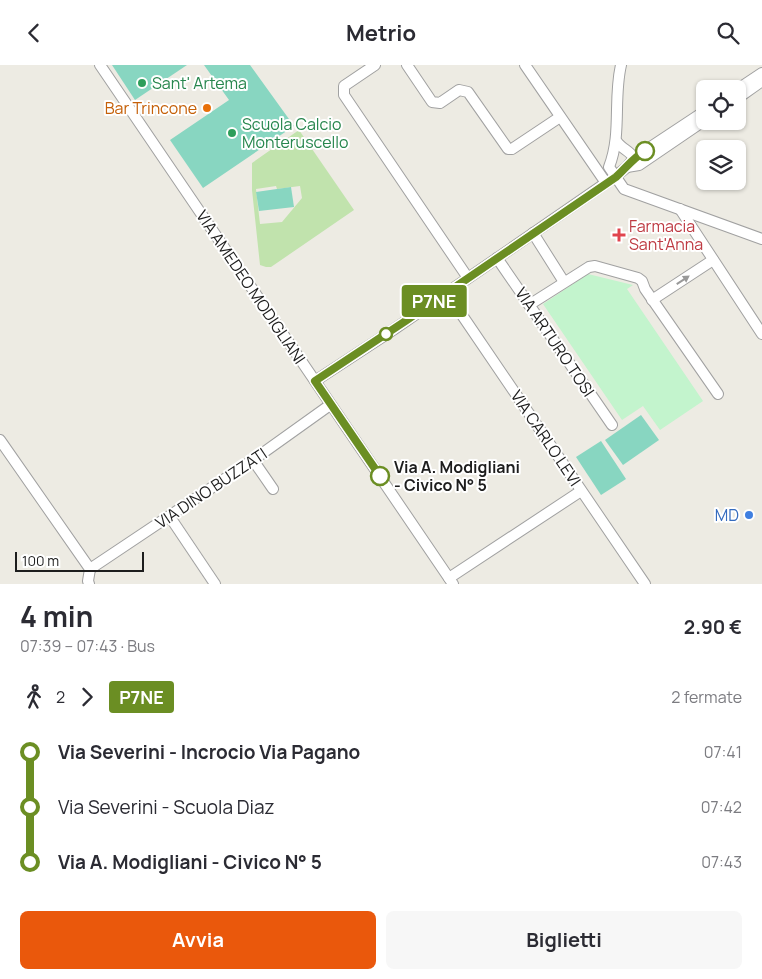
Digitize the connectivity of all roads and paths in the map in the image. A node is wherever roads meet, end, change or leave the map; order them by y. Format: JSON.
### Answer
{"nodes":[{"id":1,"x":100,"y":65,"type":"edge"},
{"id":2,"x":375,"y":65,"type":"edge"},
{"id":3,"x":407,"y":65,"type":"edge"},
{"id":4,"x":525,"y":65,"type":"edge"},
{"id":5,"x":621,"y":65,"type":"edge"},
{"id":6,"x":762,"y":73,"type":"edge"},
{"id":7,"x":762,"y":81,"type":"edge"},
{"id":8,"x":746,"y":84,"type":"edge"},
{"id":9,"x":746,"y":92,"type":"edge"},
{"id":10,"x":560,"y":117,"type":"junction"},
{"id":11,"x":696,"y":117,"type":"edge"},
{"id":12,"x":696,"y":126,"type":"edge"},
{"id":13,"x":617,"y":142,"type":"junction"},
{"id":14,"x":634,"y":158,"type":"junction"},
{"id":15,"x":627,"y":167,"type":"junction"},
{"id":16,"x":616,"y":177,"type":"junction"},
{"id":17,"x":606,"y":183,"type":"junction"},
{"id":18,"x":680,"y":209,"type":"junction"},
{"id":19,"x":533,"y":233,"type":"junction"},
{"id":20,"x":762,"y":239,"type":"edge"},
{"id":21,"x":497,"y":258,"type":"junction"},
{"id":22,"x":713,"y":261,"type":"junction"},
{"id":23,"x":468,"y":278,"type":"junction"},
{"id":24,"x":564,"y":282,"type":"junction"},
{"id":25,"x":447,"y":293,"type":"junction"},
{"id":26,"x":652,"y":300,"type":"junction"},
{"id":27,"x":529,"y":305,"type":"junction"},
{"id":28,"x":762,"y":334,"type":"edge"},
{"id":29,"x":315,"y":381,"type":"junction"},
{"id":30,"x":718,"y":394,"type":"dead end"},
{"id":31,"x":330,"y":405,"type":"junction"},
{"id":32,"x":612,"y":425,"type":"dead end"},
{"id":33,"x":0,"y":440,"type":"edge"},
{"id":34,"x":253,"y":460,"type":"junction"},
{"id":35,"x":273,"y":489,"type":"dead end"},
{"id":36,"x":581,"y":491,"type":"junction"},
{"id":37,"x":170,"y":517,"type":"junction"},
{"id":38,"x":90,"y":569,"type":"junction"},
{"id":39,"x":451,"y":581,"type":"edge"},
{"id":40,"x":89,"y":584,"type":"edge"},
{"id":41,"x":215,"y":584,"type":"edge"},
{"id":42,"x":645,"y":584,"type":"edge"}],
"edges":[{"from":1,"to":29,"type":"street","name":"VIA AMEDEO MODIGLIANI"},
{"from":2,"to":23,"type":"street"},
{"from":3,"to":10,"type":"street"},
{"from":4,"to":10,"type":"street"},
{"from":5,"to":13,"type":"street"},
{"from":6,"to":8,"type":"street"},
{"from":7,"to":9,"type":"street"},
{"from":10,"to":17,"type":"street"},
{"from":11,"to":14,"type":"street"},
{"from":12,"to":15,"type":"street"},
{"from":13,"to":14,"type":"street"},
{"from":13,"to":16,"type":"street"},
{"from":14,"to":15,"type":"street"},
{"from":15,"to":16,"type":"street"},
{"from":16,"to":17,"type":"street"},
{"from":16,"to":18,"type":"street"},
{"from":17,"to":19,"type":"street"},
{"from":18,"to":20,"type":"street"},
{"from":18,"to":22,"type":"street"},
{"from":19,"to":21,"type":"street"},
{"from":19,"to":24,"type":"street"},
{"from":21,"to":23,"type":"street"},
{"from":21,"to":27,"type":"street","name":"VIA ARTURO TOSI"},
{"from":26,"to":22,"type":"street","one_way":true},
{"from":22,"to":28,"type":"street"},
{"from":23,"to":25,"type":"street"},
{"from":24,"to":26,"type":"street"},
{"from":24,"to":27,"type":"street"},
{"from":25,"to":29,"type":"street"},
{"from":25,"to":36,"type":"street","name":"VIA CARLO LEVI"},
{"from":26,"to":30,"type":"street"},
{"from":27,"to":32,"type":"street","name":"VIA ARTURO TOSI"},
{"from":29,"to":31,"type":"street","name":"VIA AMEDEO MODIGLIANI"},
{"from":31,"to":34,"type":"street","name":"VIA DINO BUZZATI"},
{"from":31,"to":39,"type":"street","name":"VIA AMEDEO MODIGLIANI"},
{"from":33,"to":38,"type":"street"},
{"from":34,"to":35,"type":"street"},
{"from":34,"to":37,"type":"street","name":"VIA DINO BUZZATI"},
{"from":36,"to":39,"type":"street"},
{"from":36,"to":42,"type":"street","name":"VIA CARLO LEVI"},
{"from":37,"to":38,"type":"street","name":"VIA DINO BUZZATI"},
{"from":37,"to":41,"type":"street"},
{"from":38,"to":40,"type":"street"}]}
